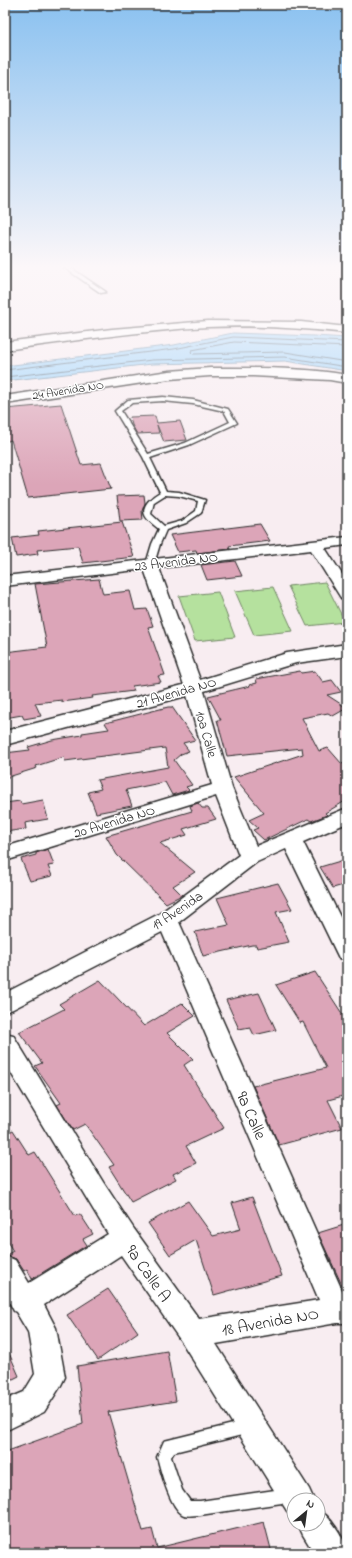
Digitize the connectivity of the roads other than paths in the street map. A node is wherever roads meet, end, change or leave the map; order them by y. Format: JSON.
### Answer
{"nodes":[{"id":1,"x":61,"y":339,"type":"edge"},
{"id":2,"x":5,"y":346,"type":"edge"},
{"id":3,"x":347,"y":379,"type":"edge"},
{"id":4,"x":5,"y":400,"type":"edge"},
{"id":5,"x":146,"y":457,"type":"junction"},
{"id":6,"x":164,"y":493,"type":"junction"},
{"id":7,"x":163,"y":529,"type":"junction"},
{"id":8,"x":347,"y":541,"type":"edge"},
{"id":9,"x":315,"y":544,"type":"junction"},
{"id":10,"x":150,"y":564,"type":"junction"},
{"id":11,"x":5,"y":580,"type":"edge"},
{"id":12,"x":347,"y":595,"type":"edge"},
{"id":13,"x":347,"y":650,"type":"edge"},
{"id":14,"x":194,"y":688,"type":"junction"},
{"id":15,"x":5,"y":738,"type":"edge"},
{"id":16,"x":222,"y":788,"type":"junction"},
{"id":17,"x":347,"y":815,"type":"edge"},
{"id":18,"x":292,"y":840,"type":"junction"},
{"id":19,"x":5,"y":854,"type":"edge"},
{"id":20,"x":250,"y":857,"type":"junction"},
{"id":21,"x":167,"y":920,"type":"junction"},
{"id":22,"x":347,"y":952,"type":"edge"},
{"id":23,"x":5,"y":1003,"type":"edge"},
{"id":24,"x":5,"y":1042,"type":"edge"},
{"id":25,"x":125,"y":1238,"type":"junction"},
{"id":26,"x":5,"y":1269,"type":"edge"},
{"id":27,"x":24,"y":1302,"type":"junction"},
{"id":28,"x":342,"y":1310,"type":"edge"},
{"id":29,"x":193,"y":1334,"type":"junction"},
{"id":30,"x":5,"y":1416,"type":"edge"},
{"id":31,"x":252,"y":1427,"type":"junction"},
{"id":32,"x":293,"y":1492,"type":"edge"},
{"id":33,"x":286,"y":1498,"type":"edge"},
{"id":34,"x":319,"y":1532,"type":"edge"},
{"id":35,"x":333,"y":1553,"type":"edge"}],
"edges":[{"from":1,"to":2,"type":"street"},
{"from":3,"to":4,"type":"street","name":"24 Avenida NO"},
{"from":5,"to":5,"type":"lane"},
{"from":5,"to":6,"type":"lane"},
{"from":6,"to":7,"type":"lane"},
{"from":6,"to":7,"type":"lane"},
{"from":7,"to":10,"type":"lane"},
{"from":8,"to":9,"type":"street","name":"23 Avenida NO"},
{"from":9,"to":10,"type":"street","name":"23 Avenida NO"},
{"from":9,"to":12,"type":"street"},
{"from":10,"to":11,"type":"street","name":"23 Avenida NO"},
{"from":10,"to":14,"type":"street","name":"10a Calle"},
{"from":13,"to":14,"type":"street","name":"21 Avenida NO"},
{"from":14,"to":15,"type":"street","name":"21 Avenida NO"},
{"from":14,"to":16,"type":"street","name":"10a Calle"},
{"from":16,"to":19,"type":"street","name":"20 Avenida NO"},
{"from":16,"to":20,"type":"street","name":"10a Calle"},
{"from":17,"to":18,"type":"street","name":"19 Avenida"},
{"from":18,"to":20,"type":"street","name":"19 Avenida"},
{"from":18,"to":22,"type":"street"},
{"from":20,"to":21,"type":"street","name":"19 Avenida"},
{"from":21,"to":23,"type":"street","name":"19 Avenida"},
{"from":21,"to":28,"type":"street","name":"9a Calle"},
{"from":24,"to":25,"type":"street","name":"9a Calle A"},
{"from":25,"to":27,"type":"street"},
{"from":25,"to":29,"type":"street","name":"9a Calle A"},
{"from":26,"to":27,"type":"street"},
{"from":27,"to":30,"type":"street"},
{"from":28,"to":29,"type":"street","name":"18 Avenida NO"},
{"from":29,"to":31,"type":"street","name":"9a Calle A"},
{"from":31,"to":32,"type":"street","name":"9a Calle A"},
{"from":31,"to":33,"type":"lane"},
{"from":34,"to":35,"type":"street"}]}
